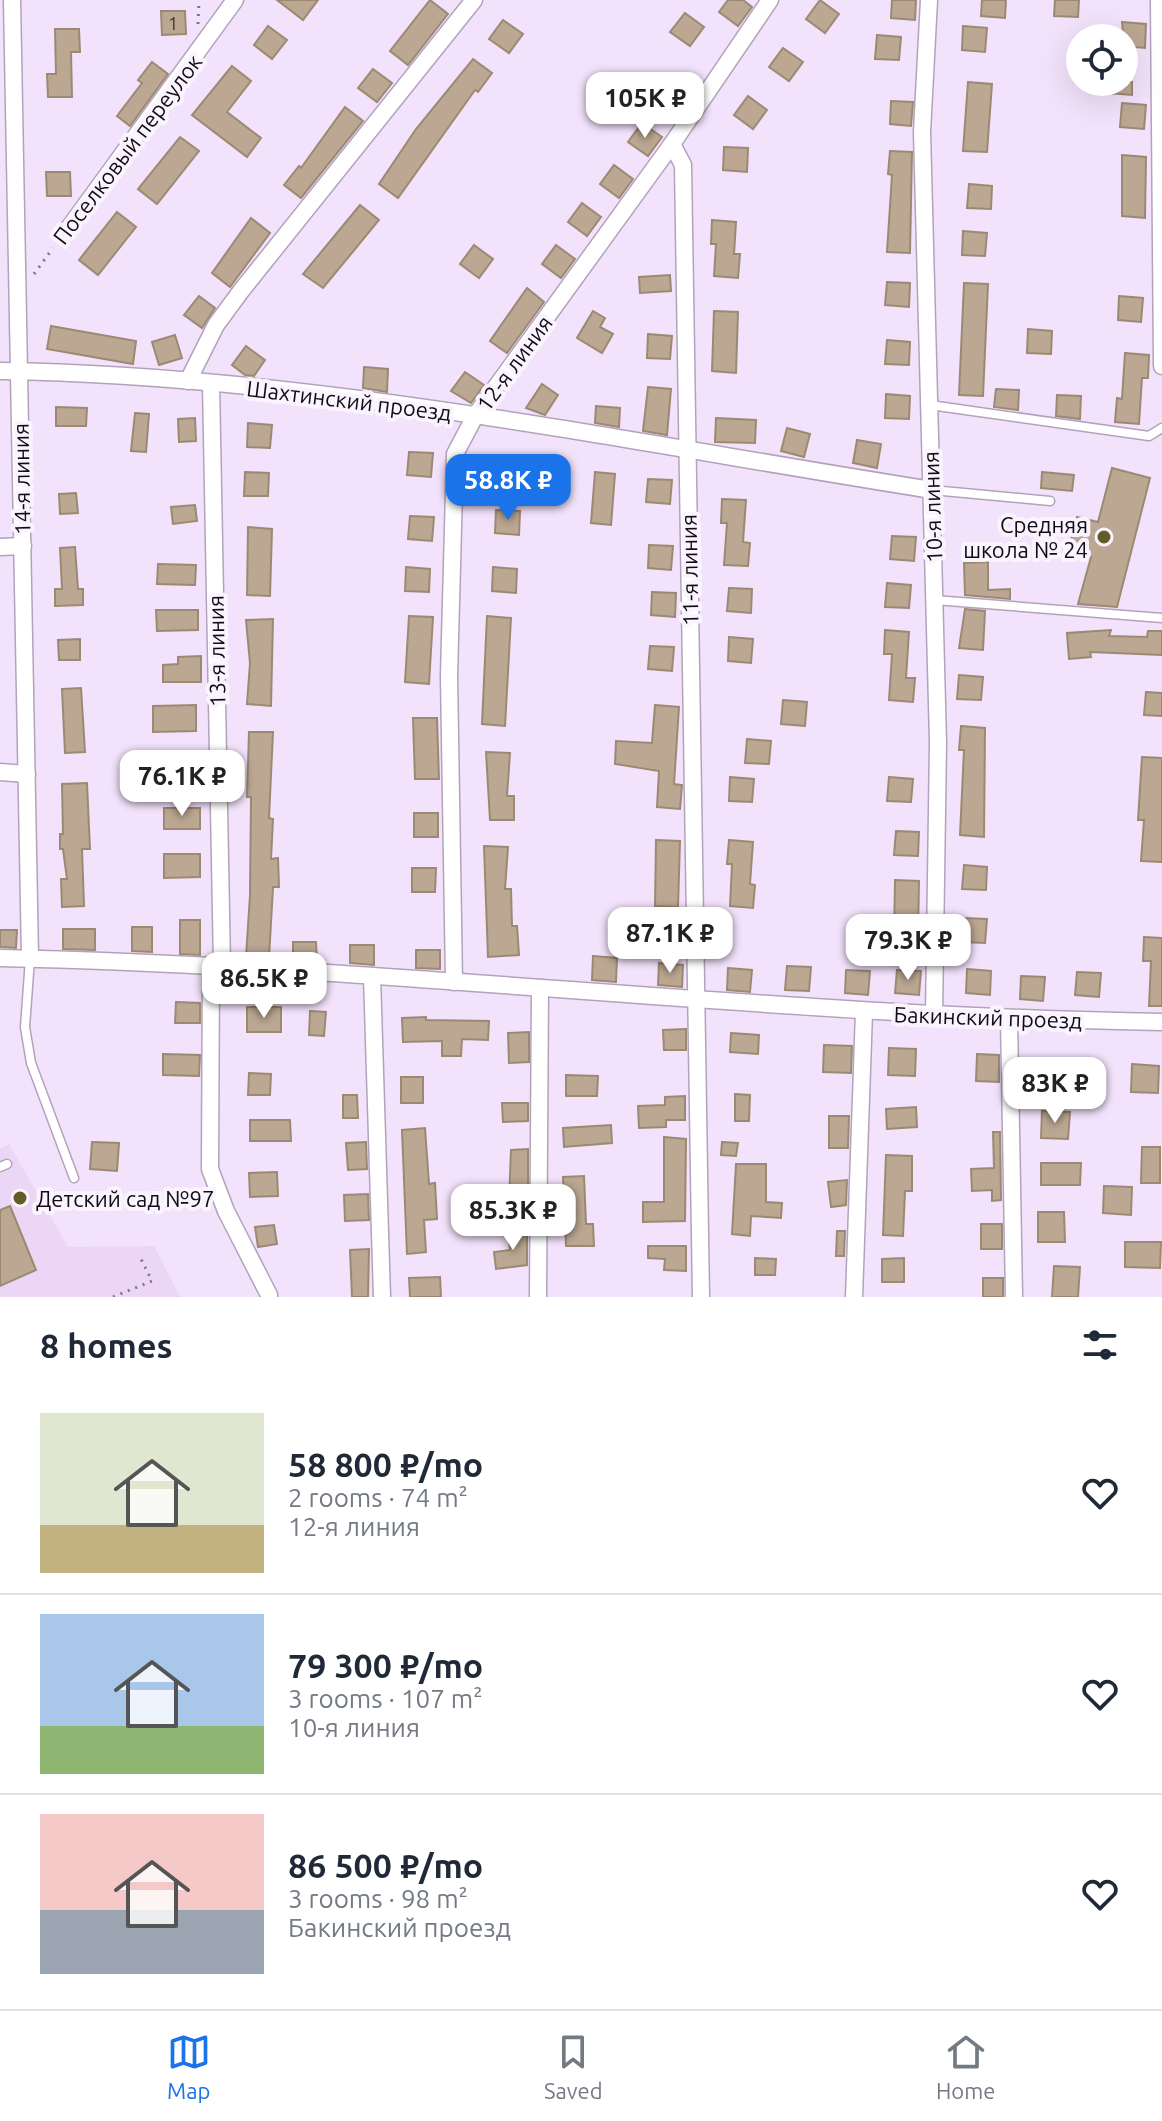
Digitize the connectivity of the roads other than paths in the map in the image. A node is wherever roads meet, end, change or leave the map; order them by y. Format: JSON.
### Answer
{"nodes":[{"id":1,"x":12,"y":0,"type":"edge"},
{"id":2,"x":235,"y":0,"type":"edge"},
{"id":3,"x":474,"y":0,"type":"edge"},
{"id":4,"x":770,"y":0,"type":"edge"},
{"id":5,"x":929,"y":0,"type":"edge"},
{"id":6,"x":1159,"y":0,"type":"edge"},
{"id":7,"x":672,"y":144,"type":"junction"},
{"id":8,"x":63,"y":236,"type":"road end"},
{"id":9,"x":1162,"y":366,"type":"edge"},
{"id":10,"x":0,"y":371,"type":"edge"},
{"id":11,"x":19,"y":371,"type":"junction"},
{"id":12,"x":188,"y":381,"type":"junction"},
{"id":13,"x":211,"y":383,"type":"junction"},
{"id":14,"x":929,"y":405,"type":"junction"},
{"id":15,"x":475,"y":416,"type":"junction"},
{"id":16,"x":1162,"y":428,"type":"edge"},
{"id":17,"x":686,"y":452,"type":"junction"},
{"id":18,"x":932,"y":490,"type":"junction"},
{"id":19,"x":1050,"y":501,"type":"dead end"},
{"id":20,"x":23,"y":546,"type":"junction"},
{"id":21,"x":0,"y":547,"type":"edge"},
{"id":22,"x":935,"y":600,"type":"junction"},
{"id":23,"x":1162,"y":618,"type":"edge"},
{"id":24,"x":0,"y":772,"type":"edge"},
{"id":25,"x":27,"y":774,"type":"junction"},
{"id":26,"x":0,"y":958,"type":"edge"},
{"id":27,"x":30,"y":958,"type":"junction"},
{"id":28,"x":217,"y":966,"type":"junction"},
{"id":29,"x":372,"y":976,"type":"junction"},
{"id":30,"x":454,"y":982,"type":"junction"},
{"id":31,"x":540,"y":988,"type":"junction"},
{"id":32,"x":698,"y":999,"type":"junction"},
{"id":33,"x":864,"y":1012,"type":"junction"},
{"id":34,"x":934,"y":1015,"type":"junction"},
{"id":35,"x":1009,"y":1019,"type":"junction"},
{"id":36,"x":1162,"y":1022,"type":"edge"},
{"id":37,"x":74,"y":1178,"type":"dead end"},
{"id":38,"x":269,"y":1295,"type":"edge"},
{"id":39,"x":382,"y":1297,"type":"edge"},
{"id":40,"x":538,"y":1297,"type":"edge"},
{"id":41,"x":701,"y":1297,"type":"edge"},
{"id":42,"x":854,"y":1297,"type":"edge"},
{"id":43,"x":1014,"y":1297,"type":"edge"}],
"edges":[{"from":1,"to":11,"type":"street","name":"14-я линия"},
{"from":2,"to":8,"type":"street","name":"Поселковый переулок"},
{"from":3,"to":12,"type":"street"},
{"from":4,"to":7,"type":"street","name":"12-я линия"},
{"from":5,"to":14,"type":"street","name":"10-я линия"},
{"from":6,"to":9,"type":"street"},
{"from":7,"to":15,"type":"street","name":"12-я линия"},
{"from":7,"to":17,"type":"street","name":"11-я линия"},
{"from":10,"to":11,"type":"street","name":"Шахтинский проезд"},
{"from":11,"to":12,"type":"street","name":"Шахтинский проезд"},
{"from":11,"to":20,"type":"street","name":"14-я линия"},
{"from":12,"to":13,"type":"street","name":"Шахтинский проезд"},
{"from":13,"to":15,"type":"street","name":"Шахтинский проезд"},
{"from":13,"to":28,"type":"street","name":"13-я линия"},
{"from":14,"to":16,"type":"lane"},
{"from":14,"to":18,"type":"street","name":"10-я линия"},
{"from":15,"to":17,"type":"street","name":"Шахтинский проезд"},
{"from":15,"to":30,"type":"street","name":"12-я линия"},
{"from":17,"to":18,"type":"street","name":"Шахтинский проезд"},
{"from":17,"to":32,"type":"street","name":"11-я линия"},
{"from":18,"to":19,"type":"lane"},
{"from":18,"to":22,"type":"street","name":"10-я линия"},
{"from":20,"to":21,"type":"street"},
{"from":20,"to":25,"type":"street","name":"14-я линия"},
{"from":22,"to":23,"type":"lane"},
{"from":22,"to":34,"type":"street","name":"10-я линия"},
{"from":24,"to":25,"type":"street"},
{"from":25,"to":27,"type":"street","name":"14-я линия"},
{"from":26,"to":27,"type":"street","name":"Бакинский проезд"},
{"from":27,"to":28,"type":"street","name":"Бакинский проезд"},
{"from":27,"to":37,"type":"lane"},
{"from":28,"to":29,"type":"street","name":"Бакинский проезд"},
{"from":28,"to":38,"type":"street","name":"13-я линия"},
{"from":29,"to":30,"type":"street","name":"Бакинский проезд"},
{"from":29,"to":39,"type":"street"},
{"from":30,"to":31,"type":"street","name":"Бакинский проезд"},
{"from":31,"to":32,"type":"street","name":"Бакинский проезд"},
{"from":31,"to":40,"type":"street"},
{"from":32,"to":33,"type":"street","name":"Бакинский проезд"},
{"from":32,"to":41,"type":"street","name":"11-я линия"},
{"from":33,"to":34,"type":"street","name":"Бакинский проезд"},
{"from":33,"to":42,"type":"street"},
{"from":34,"to":35,"type":"street","name":"Бакинский проезд"},
{"from":35,"to":36,"type":"street","name":"Бакинский проезд"},
{"from":35,"to":43,"type":"street"}]}
